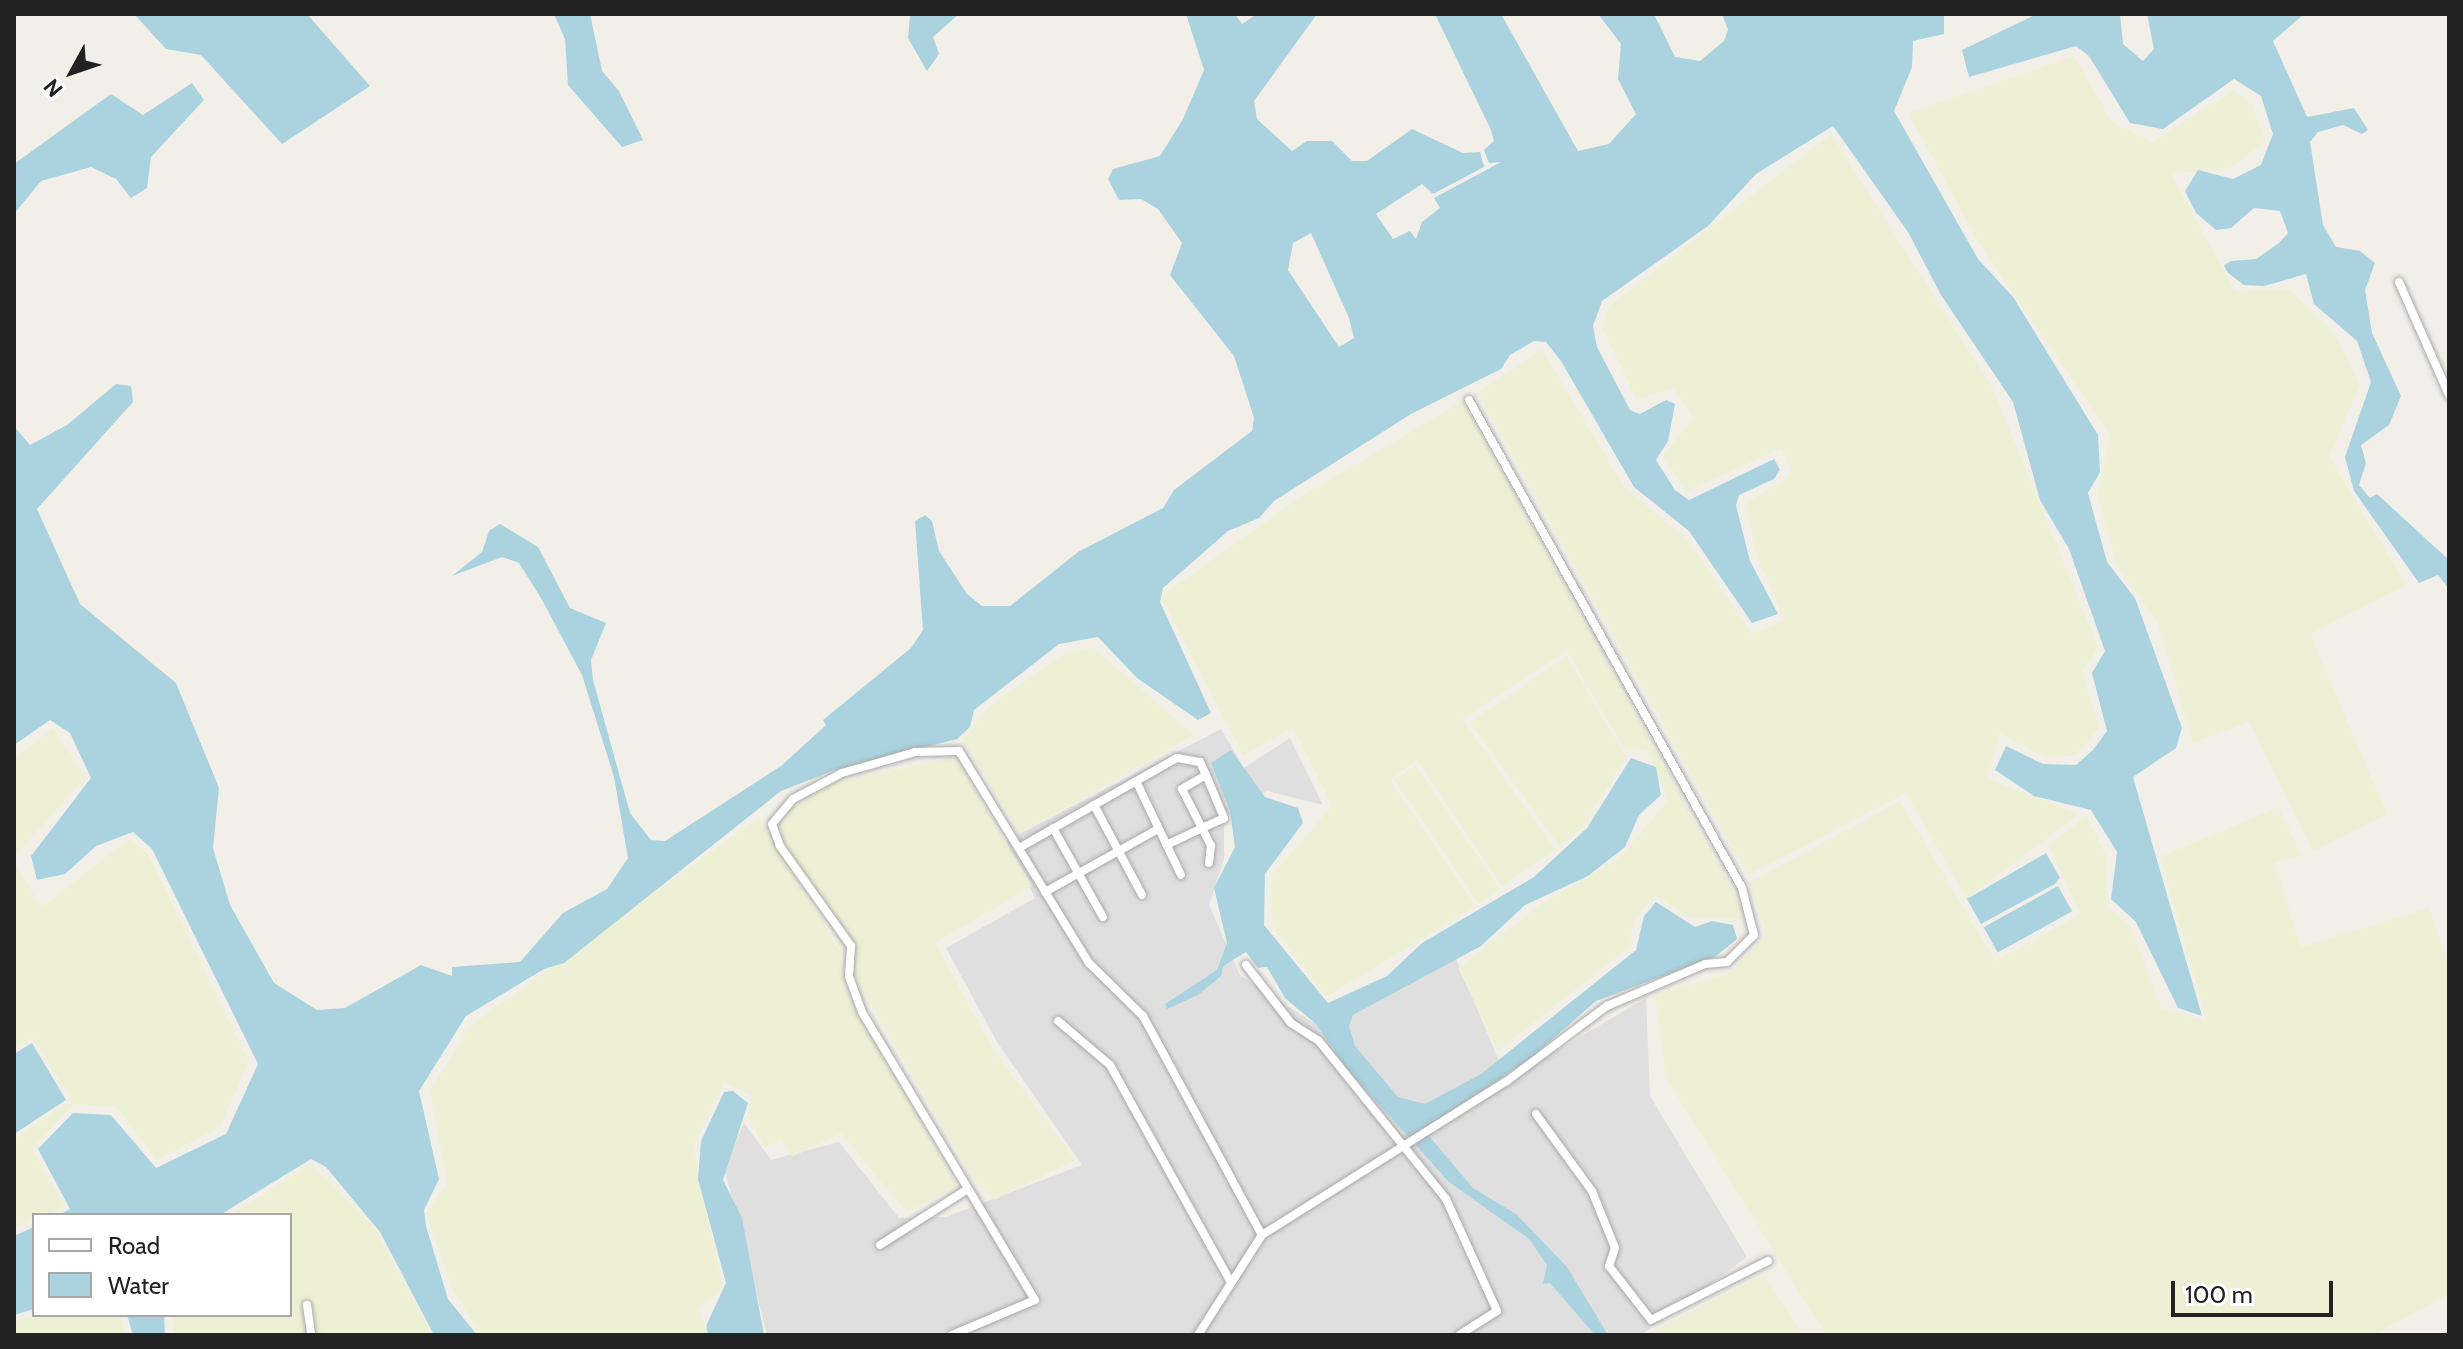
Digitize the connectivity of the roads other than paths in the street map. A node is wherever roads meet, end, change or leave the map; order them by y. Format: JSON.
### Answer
{"nodes":[{"id":1,"x":2399,"y":282,"type":"dead end"},
{"id":2,"x":2449,"y":395,"type":"edge"},
{"id":3,"x":1469,"y":400,"type":"dead end"},
{"id":4,"x":1206,"y":775,"type":"junction"},
{"id":5,"x":1136,"y":781,"type":"junction"},
{"id":6,"x":1094,"y":805,"type":"junction"},
{"id":7,"x":1053,"y":828,"type":"junction"},
{"id":8,"x":1202,"y":828,"type":"junction"},
{"id":9,"x":1158,"y":829,"type":"junction"},
{"id":10,"x":1166,"y":845,"type":"junction"},
{"id":11,"x":1019,"y":848,"type":"junction"},
{"id":12,"x":1118,"y":849,"type":"junction"},
{"id":13,"x":1209,"y":863,"type":"dead end"},
{"id":14,"x":1077,"y":872,"type":"junction"},
{"id":15,"x":1181,"y":875,"type":"dead end"},
{"id":16,"x":1045,"y":892,"type":"junction"},
{"id":17,"x":1142,"y":895,"type":"dead end"},
{"id":18,"x":1103,"y":917,"type":"dead end"},
{"id":19,"x":1246,"y":965,"type":"dead end"},
{"id":20,"x":1058,"y":1021,"type":"dead end"},
{"id":21,"x":1536,"y":1114,"type":"dead end"},
{"id":22,"x":1408,"y":1144,"type":"junction"},
{"id":23,"x":968,"y":1189,"type":"junction"},
{"id":24,"x":1262,"y":1235,"type":"junction"},
{"id":25,"x":880,"y":1245,"type":"dead end"},
{"id":26,"x":1768,"y":1261,"type":"dead end"},
{"id":27,"x":1231,"y":1282,"type":"junction"},
{"id":28,"x":307,"y":1305,"type":"dead end"},
{"id":29,"x":311,"y":1335,"type":"edge"},
{"id":30,"x":952,"y":1335,"type":"edge"},
{"id":31,"x":1198,"y":1335,"type":"edge"},
{"id":32,"x":1459,"y":1335,"type":"edge"}],
"edges":[{"from":1,"to":2,"type":"street"},
{"from":3,"to":22,"type":"street"},
{"from":4,"to":5,"type":"street"},
{"from":4,"to":8,"type":"street"},
{"from":4,"to":8,"type":"street"},
{"from":5,"to":6,"type":"street"},
{"from":5,"to":9,"type":"street"},
{"from":6,"to":7,"type":"street"},
{"from":6,"to":12,"type":"street"},
{"from":7,"to":11,"type":"street"},
{"from":7,"to":14,"type":"street"},
{"from":8,"to":10,"type":"street"},
{"from":8,"to":13,"type":"street"},
{"from":9,"to":10,"type":"street"},
{"from":9,"to":12,"type":"street"},
{"from":10,"to":15,"type":"street"},
{"from":11,"to":16,"type":"street"},
{"from":11,"to":23,"type":"street"},
{"from":12,"to":14,"type":"street"},
{"from":12,"to":17,"type":"street"},
{"from":14,"to":16,"type":"street"},
{"from":14,"to":18,"type":"street"},
{"from":16,"to":24,"type":"street"},
{"from":19,"to":22,"type":"street"},
{"from":20,"to":27,"type":"street"},
{"from":21,"to":26,"type":"street"},
{"from":22,"to":24,"type":"street"},
{"from":22,"to":32,"type":"street"},
{"from":23,"to":25,"type":"street"},
{"from":23,"to":30,"type":"street"},
{"from":24,"to":27,"type":"street"},
{"from":27,"to":31,"type":"street"},
{"from":28,"to":29,"type":"street"}]}
